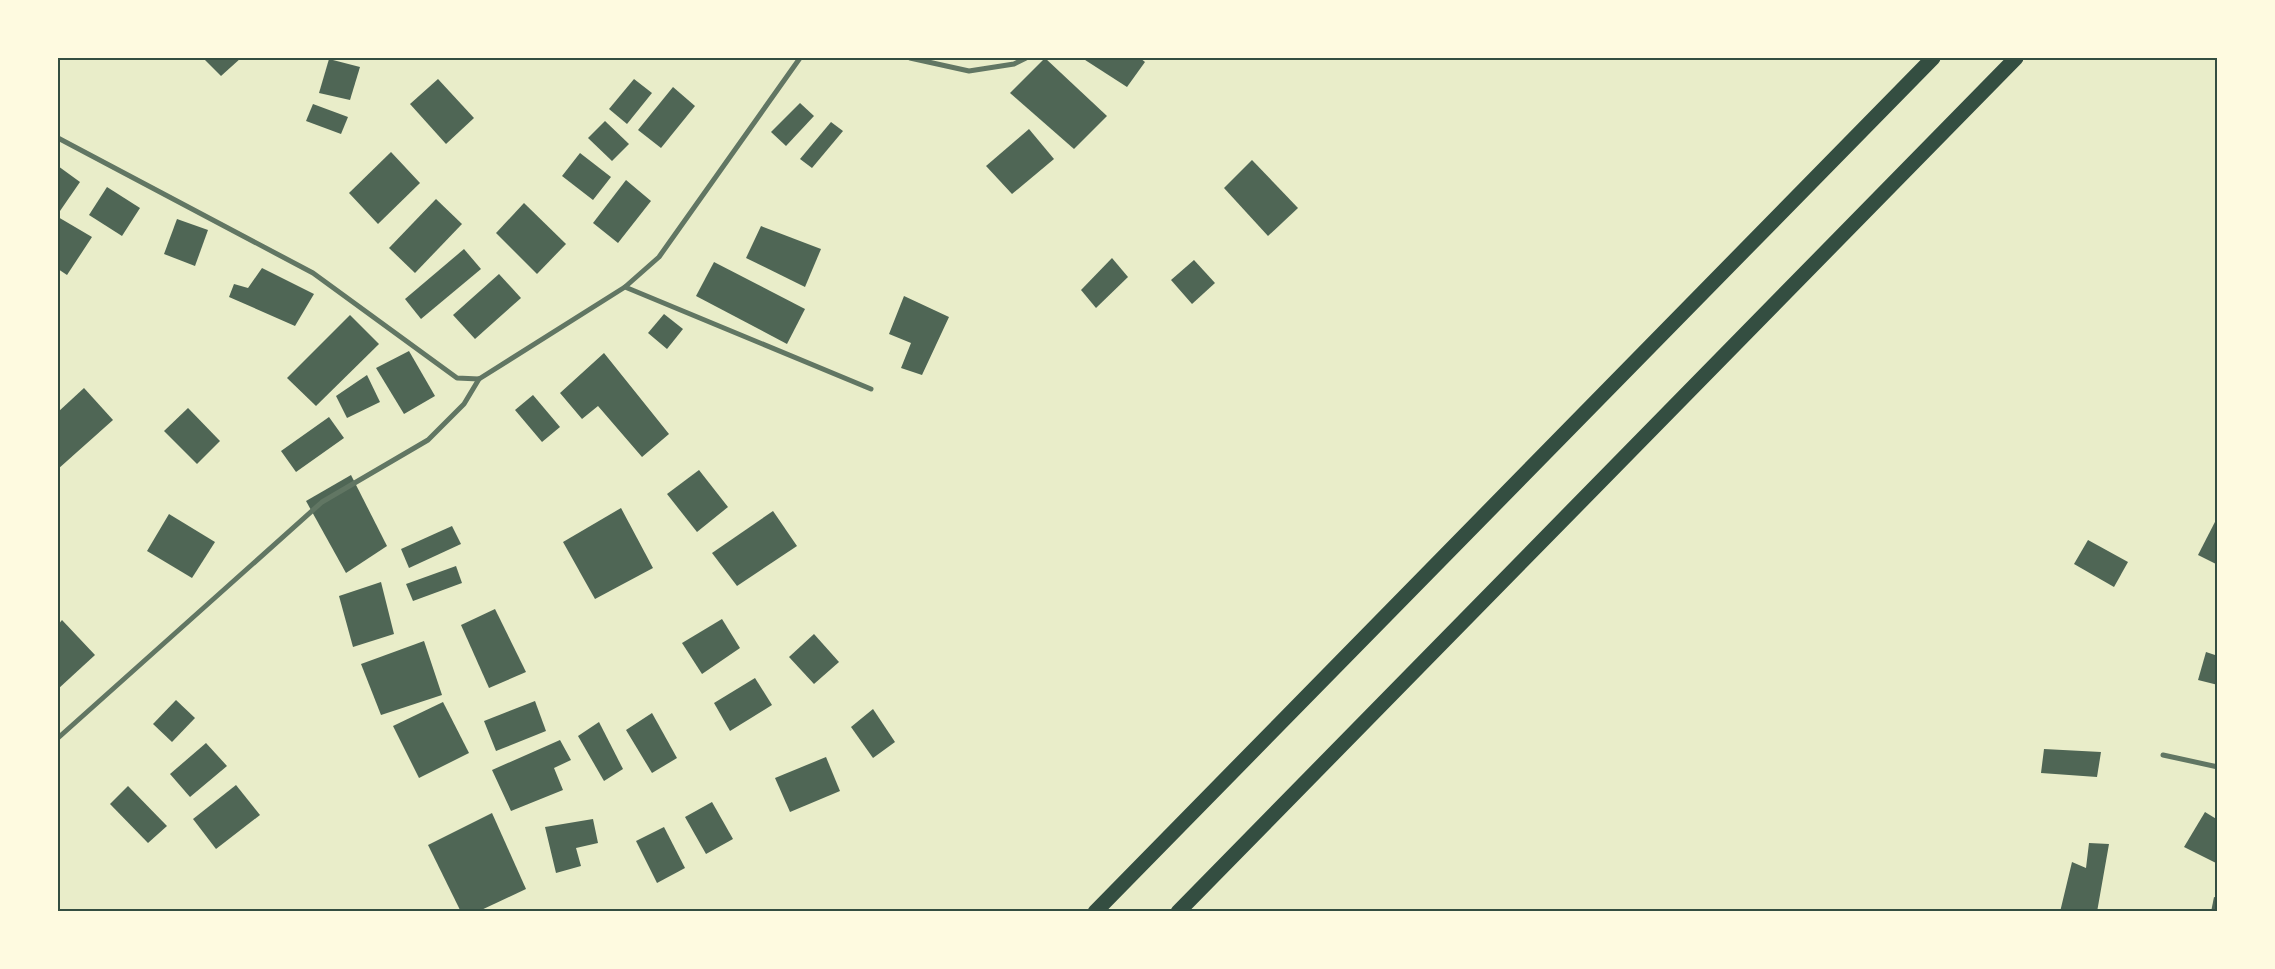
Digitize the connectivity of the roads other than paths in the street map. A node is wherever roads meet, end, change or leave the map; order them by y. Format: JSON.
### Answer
{"nodes":[{"id":1,"x":800,"y":58,"type":"edge"},
{"id":2,"x":910,"y":58,"type":"edge"},
{"id":3,"x":1026,"y":58,"type":"edge"},
{"id":4,"x":1933,"y":58,"type":"edge"},
{"id":5,"x":2016,"y":58,"type":"edge"},
{"id":6,"x":58,"y":138,"type":"edge"},
{"id":7,"x":625,"y":287,"type":"junction"},
{"id":8,"x":479,"y":379,"type":"junction"},
{"id":9,"x":872,"y":389,"type":"dead end"},
{"id":10,"x":58,"y":738,"type":"edge"},
{"id":11,"x":2163,"y":755,"type":"dead end"},
{"id":12,"x":2218,"y":766,"type":"edge"},
{"id":13,"x":1095,"y":912,"type":"edge"},
{"id":14,"x":1178,"y":912,"type":"edge"}],
"edges":[{"from":1,"to":7,"type":"street"},
{"from":2,"to":3,"type":"street"},
{"from":4,"to":13,"type":"highway"},
{"from":5,"to":14,"type":"highway"},
{"from":6,"to":8,"type":"street"},
{"from":7,"to":8,"type":"street"},
{"from":7,"to":9,"type":"street"},
{"from":8,"to":10,"type":"street"},
{"from":11,"to":12,"type":"street"}]}
